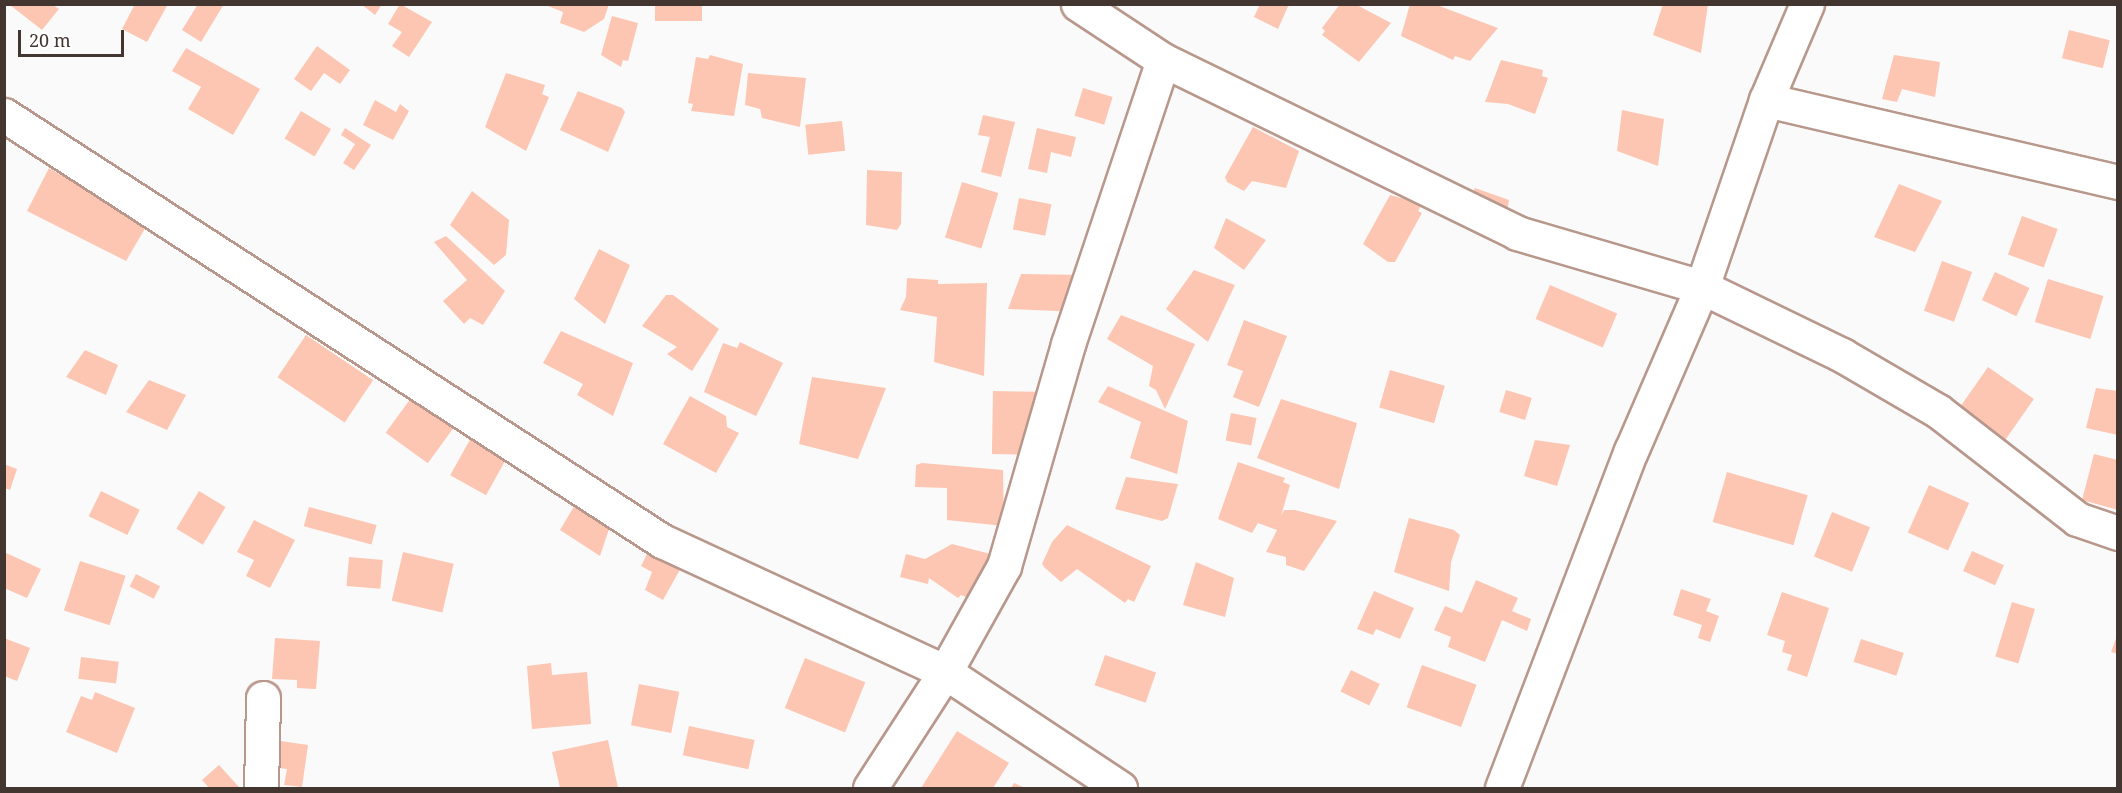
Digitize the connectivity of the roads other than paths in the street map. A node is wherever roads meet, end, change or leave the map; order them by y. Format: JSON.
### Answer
{"nodes":[{"id":1,"x":1078,"y":4,"type":"edge"},
{"id":2,"x":1807,"y":4,"type":"edge"},
{"id":3,"x":1163,"y":60,"type":"junction"},
{"id":4,"x":1766,"y":100,"type":"junction"},
{"id":5,"x":4,"y":115,"type":"edge"},
{"id":6,"x":2118,"y":182,"type":"edge"},
{"id":7,"x":1702,"y":288,"type":"junction"},
{"id":8,"x":2118,"y":532,"type":"edge"},
{"id":9,"x":945,"y":672,"type":"junction"},
{"id":10,"x":263,"y":698,"type":"dead end"},
{"id":11,"x":261,"y":789,"type":"edge"},
{"id":12,"x":870,"y":789,"type":"edge"},
{"id":13,"x":1120,"y":789,"type":"edge"},
{"id":14,"x":1503,"y":789,"type":"edge"}],
"edges":[{"from":1,"to":3,"type":"street"},
{"from":2,"to":4,"type":"street"},
{"from":3,"to":7,"type":"street"},
{"from":3,"to":9,"type":"street"},
{"from":4,"to":6,"type":"street"},
{"from":4,"to":7,"type":"street"},
{"from":5,"to":9,"type":"street"},
{"from":7,"to":8,"type":"street"},
{"from":7,"to":14,"type":"street"},
{"from":9,"to":12,"type":"street"},
{"from":9,"to":13,"type":"street"},
{"from":10,"to":11,"type":"street"}]}
